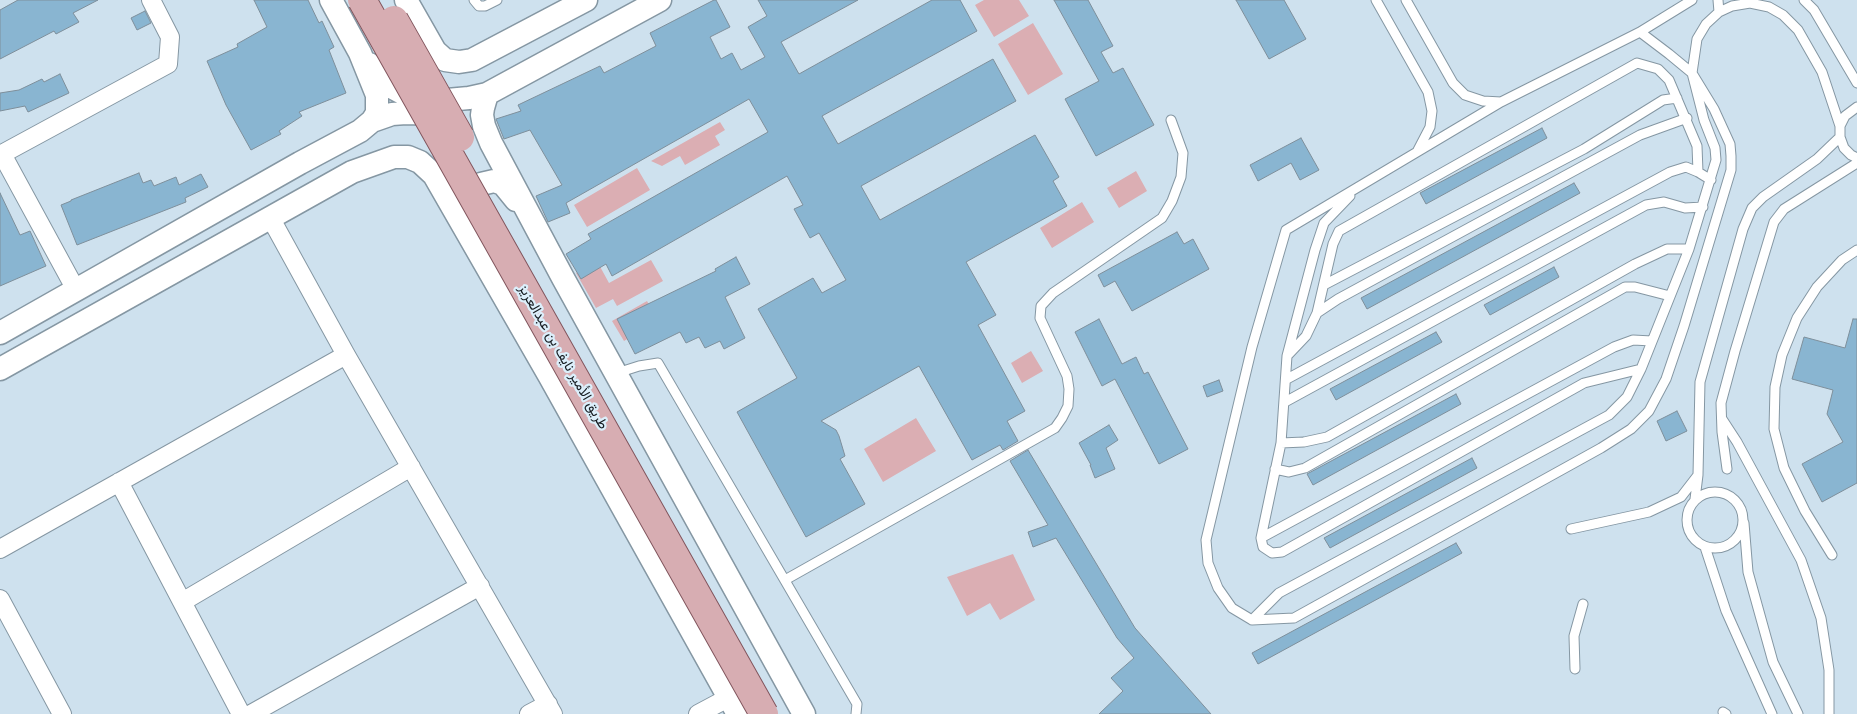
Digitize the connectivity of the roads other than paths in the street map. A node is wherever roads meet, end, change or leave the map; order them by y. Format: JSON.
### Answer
{"nodes":[{"id":1,"x":151,"y":0,"type":"edge"},
{"id":2,"x":333,"y":0,"type":"edge"},
{"id":3,"x":362,"y":0,"type":"edge"},
{"id":4,"x":383,"y":0,"type":"edge"},
{"id":5,"x":396,"y":0,"type":"edge"},
{"id":6,"x":406,"y":0,"type":"edge"},
{"id":7,"x":474,"y":0,"type":"edge"},
{"id":8,"x":497,"y":0,"type":"edge"},
{"id":9,"x":586,"y":0,"type":"edge"},
{"id":10,"x":660,"y":0,"type":"edge"},
{"id":11,"x":1376,"y":0,"type":"edge"},
{"id":12,"x":1406,"y":0,"type":"edge"},
{"id":13,"x":1692,"y":0,"type":"edge"},
{"id":14,"x":1718,"y":0,"type":"edge"},
{"id":15,"x":1804,"y":0,"type":"edge"},
{"id":16,"x":1719,"y":12,"type":"junction"},
{"id":17,"x":1640,"y":32,"type":"junction"},
{"id":18,"x":360,"y":53,"type":"junction"},
{"id":19,"x":1692,"y":73,"type":"junction"},
{"id":20,"x":1857,"y":83,"type":"edge"},
{"id":21,"x":488,"y":94,"type":"junction"},
{"id":22,"x":1677,"y":98,"type":"junction"},
{"id":23,"x":1501,"y":102,"type":"junction"},
{"id":24,"x":1857,"y":108,"type":"edge"},
{"id":25,"x":1687,"y":118,"type":"junction"},
{"id":26,"x":1171,"y":120,"type":"dead end"},
{"id":27,"x":372,"y":121,"type":"junction"},
{"id":28,"x":1840,"y":126,"type":"junction"},
{"id":29,"x":1840,"y":137,"type":"junction"},
{"id":30,"x":491,"y":143,"type":"junction"},
{"id":31,"x":1417,"y":152,"type":"junction"},
{"id":32,"x":1,"y":154,"type":"edge"},
{"id":33,"x":1857,"y":158,"type":"edge"},
{"id":34,"x":1857,"y":162,"type":"edge"},
{"id":35,"x":1698,"y":172,"type":"junction"},
{"id":36,"x":1710,"y":180,"type":"junction"},
{"id":37,"x":1358,"y":189,"type":"junction"},
{"id":38,"x":1703,"y":207,"type":"junction"},
{"id":39,"x":528,"y":214,"type":"junction"},
{"id":40,"x":270,"y":217,"type":"junction"},
{"id":41,"x":1690,"y":249,"type":"junction"},
{"id":42,"x":1857,"y":250,"type":"edge"},
{"id":43,"x":488,"y":269,"type":"junction"},
{"id":44,"x":1324,"y":285,"type":"junction"},
{"id":45,"x":76,"y":290,"type":"junction"},
{"id":46,"x":1670,"y":296,"type":"junction"},
{"id":47,"x":1317,"y":313,"type":"junction"},
{"id":48,"x":0,"y":333,"type":"edge"},
{"id":49,"x":1652,"y":340,"type":"junction"},
{"id":50,"x":346,"y":355,"type":"junction"},
{"id":51,"x":1287,"y":356,"type":"junction"},
{"id":52,"x":0,"y":369,"type":"edge"},
{"id":53,"x":1641,"y":369,"type":"junction"},
{"id":54,"x":617,"y":374,"type":"junction"},
{"id":55,"x":1286,"y":379,"type":"junction"},
{"id":56,"x":1285,"y":402,"type":"junction"},
{"id":57,"x":1721,"y":417,"type":"junction"},
{"id":58,"x":1281,"y":443,"type":"junction"},
{"id":59,"x":411,"y":467,"type":"junction"},
{"id":60,"x":1275,"y":469,"type":"junction"},
{"id":61,"x":1727,"y":469,"type":"dead end"},
{"id":62,"x":1698,"y":475,"type":"junction"},
{"id":63,"x":119,"y":482,"type":"junction"},
{"id":64,"x":1695,"y":499,"type":"junction"},
{"id":65,"x":1744,"y":523,"type":"junction"},
{"id":66,"x":1571,"y":529,"type":"dead end"},
{"id":67,"x":1262,"y":538,"type":"junction"},
{"id":68,"x":1704,"y":547,"type":"junction"},
{"id":69,"x":0,"y":549,"type":"edge"},
{"id":70,"x":1832,"y":555,"type":"dead end"},
{"id":71,"x":785,"y":580,"type":"junction"},
{"id":72,"x":480,"y":586,"type":"junction"},
{"id":73,"x":0,"y":599,"type":"edge"},
{"id":74,"x":182,"y":602,"type":"junction"},
{"id":75,"x":1582,"y":604,"type":"dead end"},
{"id":76,"x":1252,"y":620,"type":"junction"},
{"id":77,"x":1575,"y":670,"type":"dead end"},
{"id":78,"x":733,"y":706,"type":"edge"},
{"id":79,"x":550,"y":709,"type":"edge"},
{"id":80,"x":62,"y":714,"type":"edge"},
{"id":81,"x":241,"y":714,"type":"edge"},
{"id":82,"x":251,"y":714,"type":"edge"},
{"id":83,"x":529,"y":714,"type":"edge"},
{"id":84,"x":698,"y":714,"type":"edge"},
{"id":85,"x":764,"y":714,"type":"edge"},
{"id":86,"x":783,"y":714,"type":"edge"},
{"id":87,"x":804,"y":714,"type":"edge"},
{"id":88,"x":856,"y":714,"type":"edge"},
{"id":89,"x":1772,"y":714,"type":"edge"},
{"id":90,"x":1798,"y":714,"type":"edge"},
{"id":91,"x":1829,"y":714,"type":"edge"}],
"edges":[{"from":1,"to":32,"type":"street"},
{"from":2,"to":5,"type":"street"},
{"from":2,"to":18,"type":"street"},
{"from":3,"to":85,"type":"main road","name":"طريق الأمير نايف بن عبدالعزيز","bridge":true},
{"from":4,"to":86,"type":"main road","name":"طريق الأمير نايف بن عبدالعزيز","bridge":true},
{"from":6,"to":9,"type":"street"},
{"from":7,"to":8,"type":"lane"},
{"from":10,"to":21,"type":"street"},
{"from":11,"to":31,"type":"lane"},
{"from":12,"to":23,"type":"lane"},
{"from":13,"to":17,"type":"lane"},
{"from":14,"to":16,"type":"lane"},
{"from":15,"to":20,"type":"lane"},
{"from":16,"to":19,"type":"lane"},
{"from":16,"to":28,"type":"lane"},
{"from":17,"to":19,"type":"lane"},
{"from":17,"to":23,"type":"lane"},
{"from":18,"to":21,"type":"street"},
{"from":18,"to":27,"type":"street"},
{"from":19,"to":36,"type":"lane"},
{"from":19,"to":76,"type":"lane"},
{"from":21,"to":30,"type":"street"},
{"from":22,"to":25,"type":"lane"},
{"from":22,"to":44,"type":"lane"},
{"from":22,"to":44,"type":"lane"},
{"from":23,"to":31,"type":"lane"},
{"from":24,"to":28,"type":"lane"},
{"from":25,"to":35,"type":"lane"},
{"from":25,"to":47,"type":"lane"},
{"from":26,"to":71,"type":"lane"},
{"from":27,"to":30,"type":"street"},
{"from":27,"to":45,"type":"street"},
{"from":28,"to":29,"type":"lane"},
{"from":29,"to":33,"type":"lane"},
{"from":29,"to":62,"type":"lane"},
{"from":30,"to":39,"type":"street"},
{"from":31,"to":37,"type":"lane"},
{"from":32,"to":45,"type":"street"},
{"from":34,"to":57,"type":"lane"},
{"from":35,"to":36,"type":"lane"},
{"from":35,"to":55,"type":"lane"},
{"from":36,"to":38,"type":"lane"},
{"from":37,"to":51,"type":"lane"},
{"from":37,"to":76,"type":"lane"},
{"from":38,"to":41,"type":"lane"},
{"from":38,"to":56,"type":"lane"},
{"from":39,"to":43,"type":"street"},
{"from":39,"to":54,"type":"street"},
{"from":40,"to":43,"type":"street"},
{"from":40,"to":50,"type":"street"},
{"from":40,"to":52,"type":"street"},
{"from":41,"to":46,"type":"lane"},
{"from":41,"to":58,"type":"lane"},
{"from":42,"to":70,"type":"lane"},
{"from":43,"to":78,"type":"street"},
{"from":44,"to":47,"type":"lane"},
{"from":45,"to":48,"type":"street"},
{"from":46,"to":49,"type":"lane"},
{"from":46,"to":60,"type":"lane"},
{"from":47,"to":51,"type":"lane"},
{"from":49,"to":53,"type":"lane"},
{"from":49,"to":67,"type":"lane"},
{"from":50,"to":59,"type":"street"},
{"from":50,"to":63,"type":"street"},
{"from":51,"to":55,"type":"lane"},
{"from":53,"to":67,"type":"lane"},
{"from":53,"to":76,"type":"lane"},
{"from":54,"to":71,"type":"lane"},
{"from":54,"to":87,"type":"street"},
{"from":55,"to":56,"type":"lane"},
{"from":56,"to":58,"type":"lane"},
{"from":57,"to":61,"type":"lane"},
{"from":57,"to":91,"type":"lane"},
{"from":58,"to":60,"type":"lane"},
{"from":59,"to":72,"type":"street"},
{"from":59,"to":74,"type":"street"},
{"from":60,"to":67,"type":"lane"},
{"from":62,"to":64,"type":"lane"},
{"from":62,"to":66,"type":"lane"},
{"from":63,"to":69,"type":"street"},
{"from":63,"to":74,"type":"street"},
{"from":64,"to":65,"type":"lane"},
{"from":64,"to":68,"type":"lane"},
{"from":65,"to":68,"type":"lane"},
{"from":65,"to":90,"type":"lane"},
{"from":68,"to":89,"type":"lane"},
{"from":71,"to":88,"type":"lane"},
{"from":72,"to":79,"type":"street"},
{"from":72,"to":82,"type":"street"},
{"from":73,"to":80,"type":"street"},
{"from":74,"to":81,"type":"street"},
{"from":75,"to":77,"type":"lane"},
{"from":78,"to":84,"type":"street"},
{"from":79,"to":83,"type":"street"}]}
